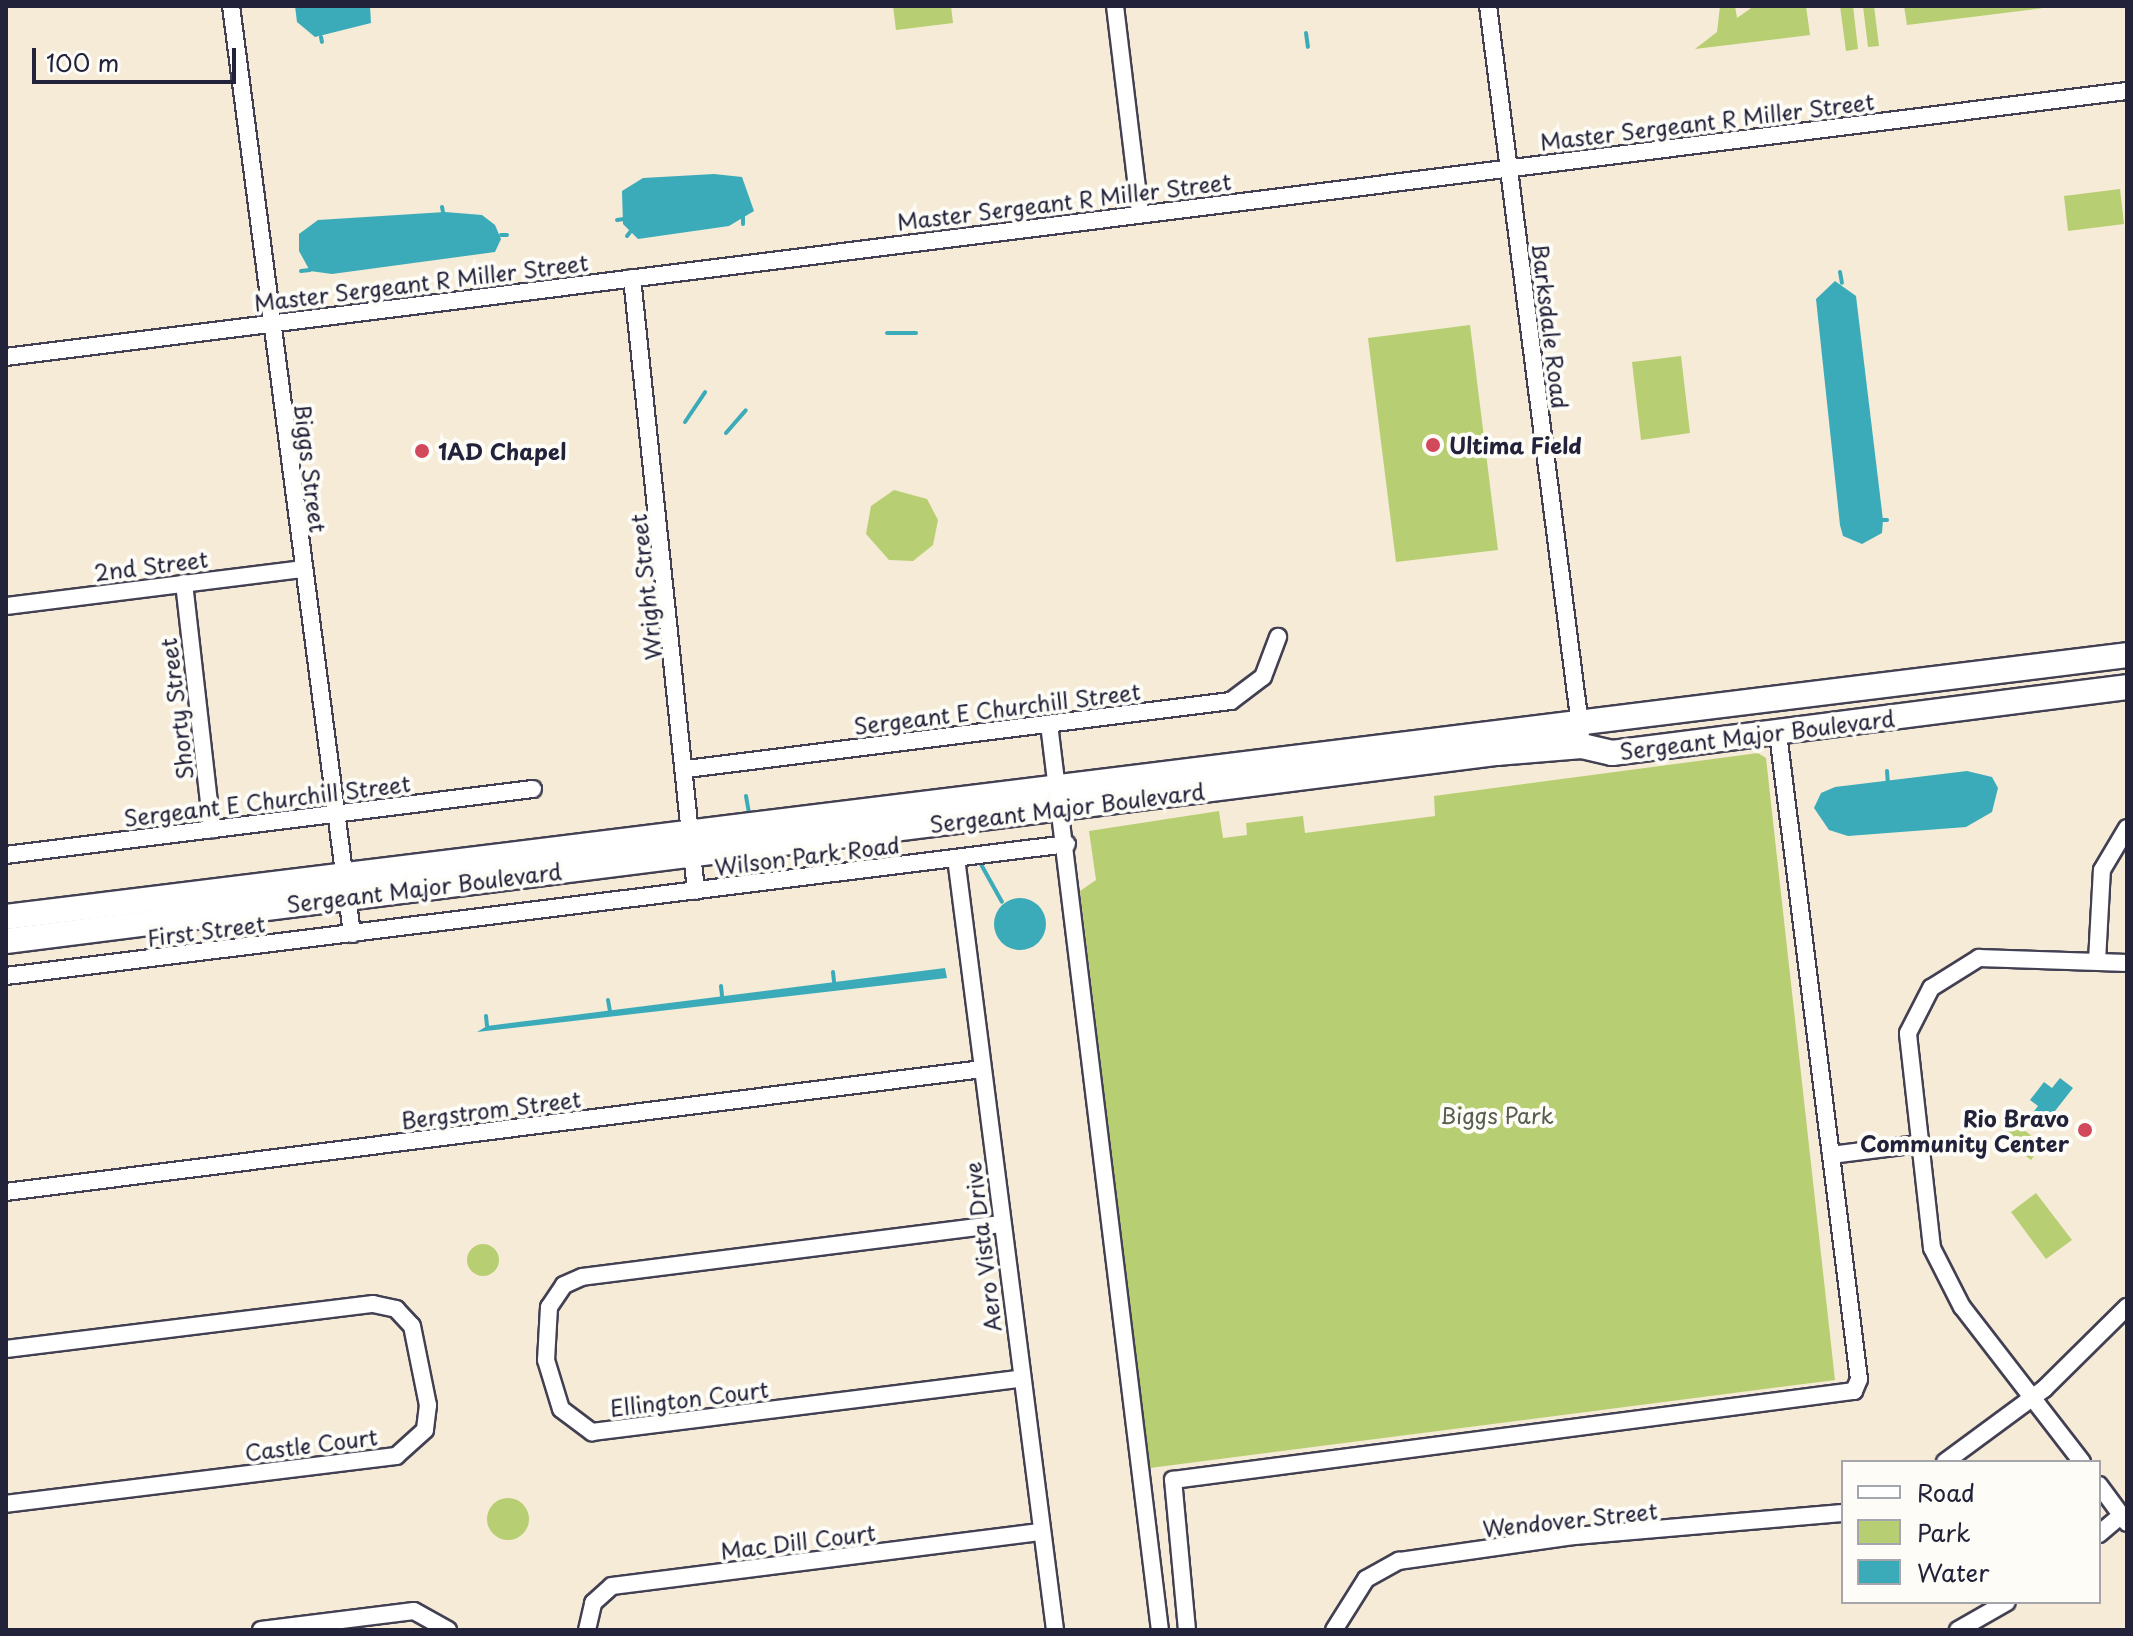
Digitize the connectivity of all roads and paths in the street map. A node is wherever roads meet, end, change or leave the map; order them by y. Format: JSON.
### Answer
{"nodes":[{"id":1,"x":231,"y":6,"type":"edge"},
{"id":2,"x":1115,"y":6,"type":"edge"},
{"id":3,"x":1488,"y":6,"type":"edge"},
{"id":4,"x":2127,"y":91,"type":"edge"},
{"id":5,"x":1509,"y":167,"type":"junction"},
{"id":6,"x":1140,"y":213,"type":"junction"},
{"id":7,"x":632,"y":278,"type":"junction"},
{"id":8,"x":271,"y":324,"type":"junction"},
{"id":9,"x":6,"y":357,"type":"edge"},
{"id":10,"x":302,"y":569,"type":"junction"},
{"id":11,"x":184,"y":583,"type":"junction"},
{"id":12,"x":6,"y":606,"type":"edge"},
{"id":13,"x":1278,"y":637,"type":"dead end"},
{"id":14,"x":2127,"y":655,"type":"edge"},
{"id":15,"x":2127,"y":687,"type":"edge"},
{"id":16,"x":1579,"y":721,"type":"junction"},
{"id":17,"x":1049,"y":724,"type":"junction"},
{"id":18,"x":1778,"y":733,"type":"junction"},
{"id":19,"x":1582,"y":746,"type":"junction"},
{"id":20,"x":687,"y":769,"type":"junction"},
{"id":21,"x":533,"y":789,"type":"dead end"},
{"id":22,"x":1061,"y":797,"type":"junction"},
{"id":23,"x":337,"y":814,"type":"junction"},
{"id":24,"x":2127,"y":828,"type":"edge"},
{"id":25,"x":212,"y":829,"type":"junction"},
{"id":26,"x":1067,"y":844,"type":"junction"},
{"id":27,"x":694,"y":845,"type":"junction"},
{"id":28,"x":6,"y":855,"type":"edge"},
{"id":29,"x":956,"y":858,"type":"junction"},
{"id":30,"x":347,"y":885,"type":"junction"},
{"id":31,"x":696,"y":891,"type":"junction"},
{"id":32,"x":6,"y":917,"type":"edge"},
{"id":33,"x":352,"y":934,"type":"junction"},
{"id":34,"x":6,"y":941,"type":"edge"},
{"id":35,"x":2097,"y":961,"type":"junction"},
{"id":36,"x":2127,"y":963,"type":"edge"},
{"id":37,"x":6,"y":976,"type":"edge"},
{"id":38,"x":982,"y":1069,"type":"junction"},
{"id":39,"x":1918,"y":1144,"type":"junction"},
{"id":40,"x":1831,"y":1155,"type":"junction"},
{"id":41,"x":6,"y":1192,"type":"edge"},
{"id":42,"x":1001,"y":1224,"type":"junction"},
{"id":43,"x":2127,"y":1307,"type":"edge"},
{"id":44,"x":6,"y":1349,"type":"edge"},
{"id":45,"x":1020,"y":1379,"type":"junction"},
{"id":46,"x":2034,"y":1397,"type":"junction"},
{"id":47,"x":1948,"y":1460,"type":"edge"},
{"id":48,"x":2081,"y":1460,"type":"edge"},
{"id":49,"x":2101,"y":1488,"type":"edge"},
{"id":50,"x":6,"y":1504,"type":"edge"},
{"id":51,"x":1841,"y":1513,"type":"edge"},
{"id":52,"x":2124,"y":1519,"type":"edge"},
{"id":53,"x":1042,"y":1532,"type":"junction"},
{"id":54,"x":2101,"y":1533,"type":"edge"},
{"id":55,"x":2004,"y":1604,"type":"edge"},
{"id":56,"x":261,"y":1630,"type":"edge"},
{"id":57,"x":448,"y":1630,"type":"edge"},
{"id":58,"x":587,"y":1630,"type":"edge"},
{"id":59,"x":1055,"y":1630,"type":"edge"},
{"id":60,"x":1160,"y":1630,"type":"edge"},
{"id":61,"x":1187,"y":1630,"type":"edge"},
{"id":62,"x":1334,"y":1630,"type":"edge"},
{"id":63,"x":1958,"y":1630,"type":"edge"}],
"edges":[{"from":1,"to":8,"type":"street","name":"Biggs Street"},
{"from":2,"to":6,"type":"street"},
{"from":3,"to":5,"type":"street","name":"Barksdale Road"},
{"from":4,"to":5,"type":"street","name":"Master Sergeant R Miller Street"},
{"from":5,"to":6,"type":"street","name":"Master Sergeant R Miller Street"},
{"from":5,"to":16,"type":"street","name":"Barksdale Road"},
{"from":6,"to":7,"type":"street","name":"Master Sergeant R Miller Street"},
{"from":7,"to":8,"type":"street","name":"Master Sergeant R Miller Street"},
{"from":7,"to":20,"type":"street","name":"Wright Street"},
{"from":8,"to":9,"type":"street","name":"Master Sergeant R Miller Street"},
{"from":8,"to":10,"type":"street","name":"Biggs Street"},
{"from":10,"to":11,"type":"street","name":"2nd Street"},
{"from":10,"to":23,"type":"street","name":"Biggs Street"},
{"from":11,"to":12,"type":"street","name":"2nd Street"},
{"from":11,"to":25,"type":"street","name":"Shorty Street"},
{"from":13,"to":17,"type":"street","name":"Sergeant E Churchill Street"},
{"from":14,"to":16,"type":"street","name":"Sergeant Major Boulevard"},
{"from":15,"to":18,"type":"street","name":"Sergeant Major Boulevard"},
{"from":16,"to":19,"type":"street","name":"Barksdale Road"},
{"from":16,"to":22,"type":"street","name":"Sergeant Major Boulevard"},
{"from":17,"to":20,"type":"street","name":"Sergeant E Churchill Street"},
{"from":17,"to":22,"type":"street"},
{"from":18,"to":19,"type":"street","name":"Sergeant Major Boulevard"},
{"from":18,"to":40,"type":"street"},
{"from":19,"to":22,"type":"street","name":"Sergeant Major Boulevard"},
{"from":20,"to":27,"type":"street","name":"Wright Street"},
{"from":21,"to":23,"type":"street","name":"Sergeant E Churchill Street"},
{"from":22,"to":26,"type":"street"},
{"from":22,"to":27,"type":"street","name":"Sergeant Major Boulevard"},
{"from":23,"to":25,"type":"street","name":"Sergeant E Churchill Street"},
{"from":23,"to":30,"type":"street","name":"Biggs Street"},
{"from":24,"to":35,"type":"street"},
{"from":25,"to":28,"type":"street","name":"Sergeant E Churchill Street"},
{"from":26,"to":29,"type":"street","name":"Wilson Park Road"},
{"from":26,"to":60,"type":"street"},
{"from":27,"to":30,"type":"street","name":"Sergeant Major Boulevard"},
{"from":27,"to":31,"type":"street","name":"Wright Street"},
{"from":29,"to":31,"type":"street","name":"Wilson Park Road"},
{"from":29,"to":38,"type":"street","name":"Aero Vista Drive"},
{"from":30,"to":32,"type":"street","name":"Sergeant Major Boulevard"},
{"from":30,"to":33,"type":"street","name":"Biggs Street"},
{"from":30,"to":34,"type":"street","name":"Sergeant Major Boulevard"},
{"from":31,"to":33,"type":"street","name":"First Street"},
{"from":33,"to":37,"type":"street","name":"First Street"},
{"from":35,"to":36,"type":"street"},
{"from":35,"to":39,"type":"street"},
{"from":38,"to":41,"type":"street","name":"Bergstrom Street"},
{"from":38,"to":42,"type":"street","name":"Aero Vista Drive"},
{"from":39,"to":40,"type":"street"},
{"from":39,"to":46,"type":"street"},
{"from":40,"to":61,"type":"street"},
{"from":42,"to":45,"type":"street","name":"Aero Vista Drive"},
{"from":42,"to":45,"type":"street","name":"Ellington Court"},
{"from":43,"to":46,"type":"street"},
{"from":44,"to":50,"type":"street","name":"Castle Court"},
{"from":45,"to":53,"type":"street","name":"Aero Vista Drive"},
{"from":46,"to":47,"type":"street"},
{"from":46,"to":48,"type":"street"},
{"from":49,"to":52,"type":"street"},
{"from":51,"to":62,"type":"street","name":"Wendover Street"},
{"from":52,"to":54,"type":"street"},
{"from":53,"to":58,"type":"street","name":"Mac Dill Court"},
{"from":53,"to":59,"type":"street","name":"Aero Vista Drive"},
{"from":55,"to":63,"type":"street"},
{"from":56,"to":57,"type":"street"}]}
